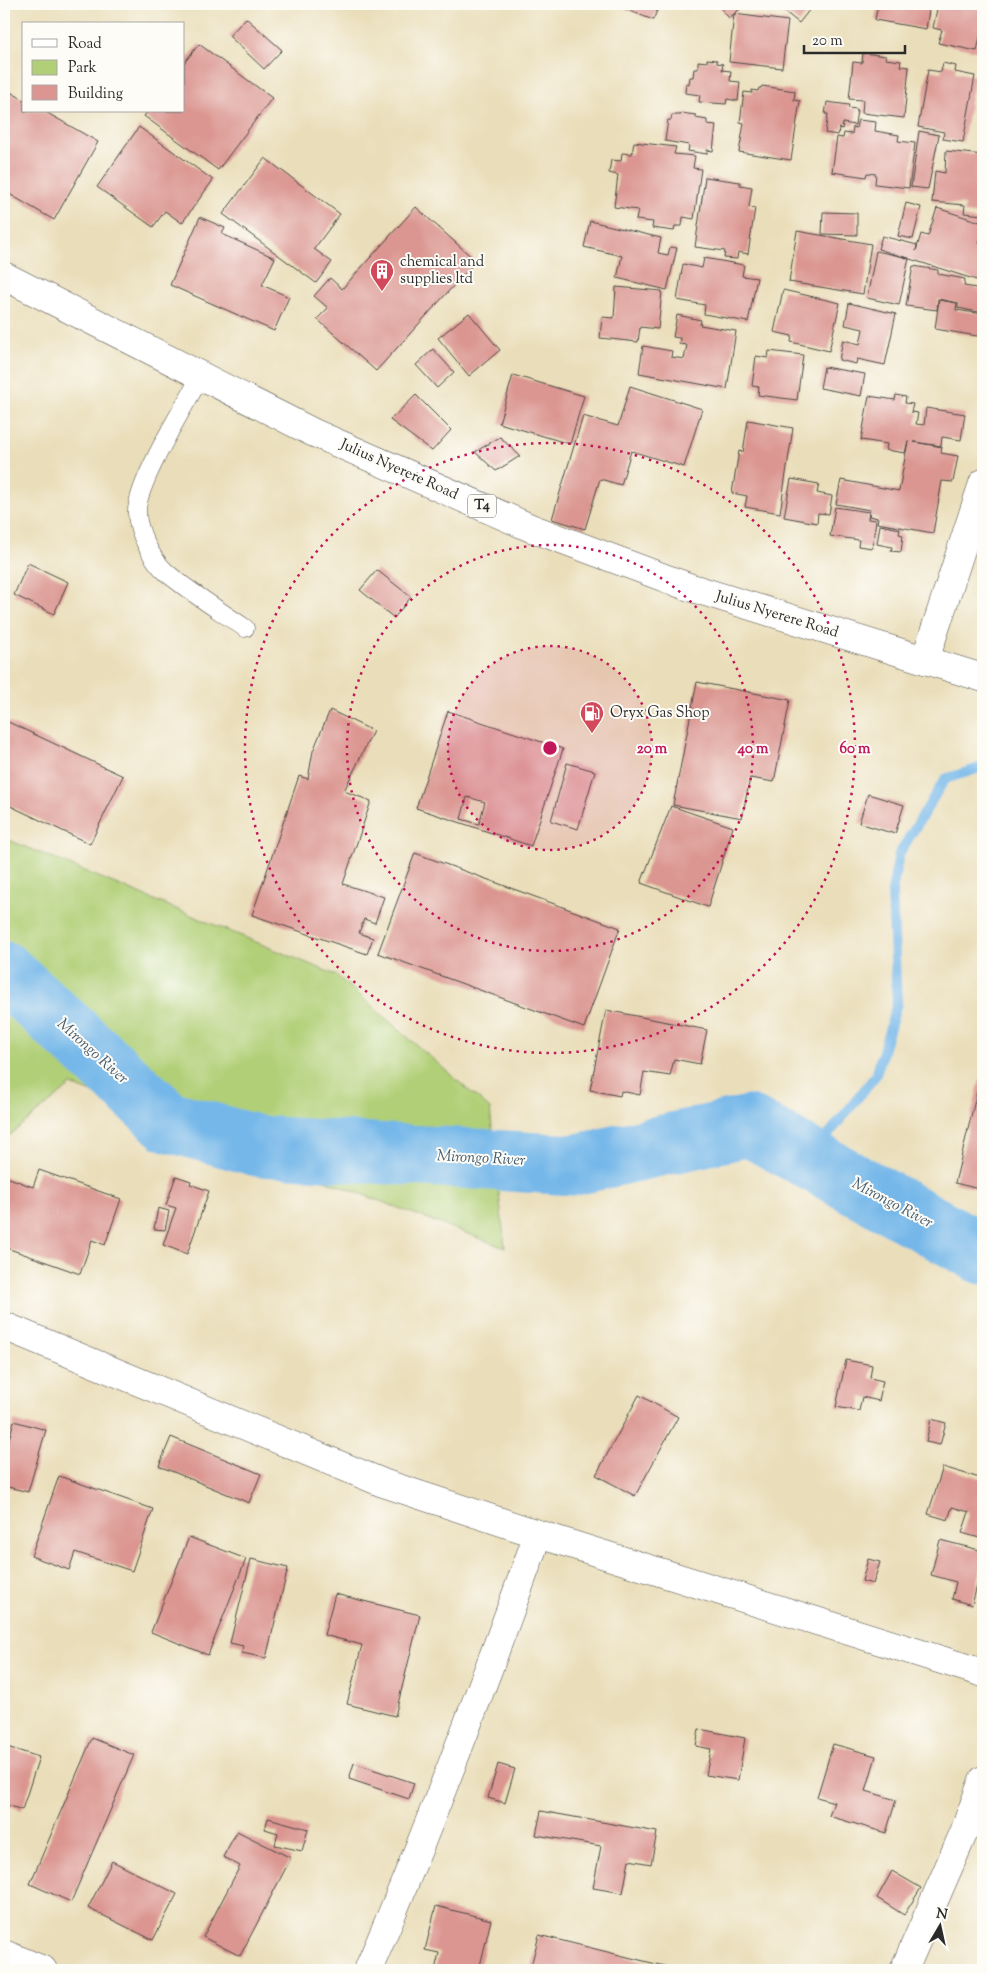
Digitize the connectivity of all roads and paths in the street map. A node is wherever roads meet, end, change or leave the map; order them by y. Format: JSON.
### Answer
{"nodes":[{"id":1,"x":4,"y":276,"type":"edge"},
{"id":2,"x":201,"y":376,"type":"junction"},
{"id":3,"x":983,"y":483,"type":"edge"},
{"id":4,"x":245,"y":628,"type":"dead end"},
{"id":5,"x":925,"y":660,"type":"junction"},
{"id":6,"x":983,"y":678,"type":"edge"},
{"id":7,"x":4,"y":1326,"type":"edge"},
{"id":8,"x":538,"y":1534,"type":"junction"},
{"id":9,"x":983,"y":1673,"type":"edge"},
{"id":10,"x":983,"y":1780,"type":"edge"},
{"id":11,"x":4,"y":1954,"type":"edge"},
{"id":12,"x":43,"y":1970,"type":"edge"},
{"id":13,"x":368,"y":1970,"type":"edge"},
{"id":14,"x":904,"y":1970,"type":"edge"}],
"edges":[{"from":1,"to":2,"type":"main road","name":"Julius Nyerere Road","number":"T4"},
{"from":2,"to":4,"type":"lane"},
{"from":2,"to":5,"type":"main road","name":"Julius Nyerere Road","number":"T4"},
{"from":3,"to":5,"type":"main road"},
{"from":5,"to":6,"type":"main road","name":"Julius Nyerere Road","number":"T4"},
{"from":7,"to":8,"type":"main road"},
{"from":8,"to":9,"type":"main road"},
{"from":8,"to":13,"type":"main road"},
{"from":10,"to":14,"type":"main road"},
{"from":11,"to":12,"type":"main road"}]}
